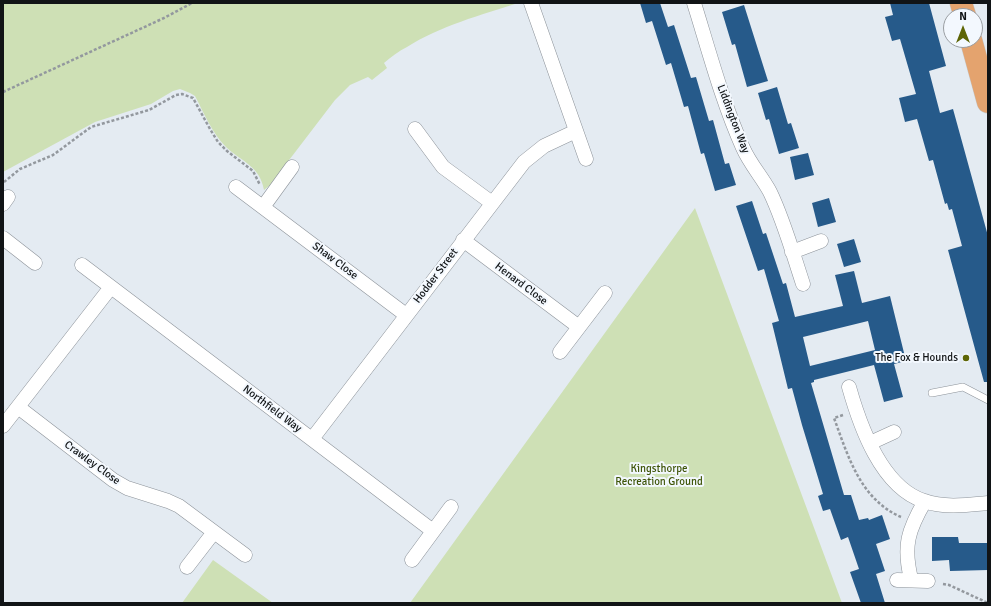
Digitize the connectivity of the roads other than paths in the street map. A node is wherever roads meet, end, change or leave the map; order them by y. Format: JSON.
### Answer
{"nodes":[{"id":1,"x":531,"y":3,"type":"edge"},
{"id":2,"x":694,"y":3,"type":"edge"},
{"id":3,"x":973,"y":48,"type":"edge"},
{"id":4,"x":988,"y":102,"type":"edge"},
{"id":5,"x":415,"y":129,"type":"dead end"},
{"id":6,"x":576,"y":131,"type":"junction"},
{"id":7,"x":586,"y":159,"type":"dead end"},
{"id":8,"x":292,"y":167,"type":"dead end"},
{"id":9,"x":236,"y":187,"type":"dead end"},
{"id":10,"x":492,"y":203,"type":"junction"},
{"id":11,"x":263,"y":207,"type":"junction"},
{"id":12,"x":3,"y":238,"type":"edge"},
{"id":13,"x":463,"y":240,"type":"junction"},
{"id":14,"x":822,"y":241,"type":"dead end"},
{"id":15,"x":792,"y":252,"type":"junction"},
{"id":16,"x":35,"y":264,"type":"dead end"},
{"id":17,"x":82,"y":265,"type":"dead end"},
{"id":18,"x":803,"y":284,"type":"dead end"},
{"id":19,"x":111,"y":287,"type":"junction"},
{"id":20,"x":604,"y":293,"type":"dead end"},
{"id":21,"x":406,"y":316,"type":"junction"},
{"id":22,"x":578,"y":327,"type":"junction"},
{"id":23,"x":560,"y":352,"type":"dead end"},
{"id":24,"x":849,"y":387,"type":"dead end"},
{"id":25,"x":932,"y":393,"type":"dead end"},
{"id":26,"x":988,"y":400,"type":"edge"},
{"id":27,"x":18,"y":407,"type":"junction"},
{"id":28,"x":3,"y":426,"type":"edge"},
{"id":29,"x":894,"y":432,"type":"dead end"},
{"id":30,"x":312,"y":439,"type":"junction"},
{"id":31,"x":870,"y":443,"type":"junction"},
{"id":32,"x":925,"y":502,"type":"junction"},
{"id":33,"x":988,"y":503,"type":"edge"},
{"id":34,"x":451,"y":507,"type":"dead end"},
{"id":35,"x":433,"y":531,"type":"junction"},
{"id":36,"x":214,"y":532,"type":"junction"},
{"id":37,"x":246,"y":555,"type":"dead end"},
{"id":38,"x":412,"y":560,"type":"dead end"},
{"id":39,"x":187,"y":567,"type":"dead end"},
{"id":40,"x":911,"y":579,"type":"junction"},
{"id":41,"x":897,"y":580,"type":"dead end"},
{"id":42,"x":928,"y":581,"type":"road end"}],
"edges":[{"from":1,"to":6,"type":"street"},
{"from":2,"to":15,"type":"street","name":"Liddington Way"},
{"from":3,"to":4,"type":"highway"},
{"from":5,"to":10,"type":"street"},
{"from":6,"to":7,"type":"street"},
{"from":6,"to":10,"type":"street","name":"Hodder Street"},
{"from":8,"to":11,"type":"street"},
{"from":9,"to":11,"type":"street","name":"Shaw Close"},
{"from":10,"to":13,"type":"street","name":"Hodder Street"},
{"from":11,"to":21,"type":"street","name":"Shaw Close"},
{"from":12,"to":16,"type":"street"},
{"from":13,"to":21,"type":"street","name":"Hodder Street"},
{"from":13,"to":22,"type":"street","name":"Henard Close"},
{"from":14,"to":15,"type":"street"},
{"from":15,"to":18,"type":"street","name":"Liddington Way"},
{"from":17,"to":19,"type":"street","name":"Northfield Way"},
{"from":19,"to":27,"type":"street"},
{"from":19,"to":30,"type":"street","name":"Northfield Way"},
{"from":20,"to":22,"type":"street"},
{"from":21,"to":30,"type":"street","name":"Hodder Street"},
{"from":22,"to":23,"type":"street"},
{"from":24,"to":31,"type":"street"},
{"from":25,"to":26,"type":"lane"},
{"from":27,"to":28,"type":"street"},
{"from":27,"to":36,"type":"street","name":"Crawley Close"},
{"from":29,"to":31,"type":"street"},
{"from":30,"to":35,"type":"street","name":"Northfield Way"},
{"from":31,"to":32,"type":"street"},
{"from":32,"to":33,"type":"street"},
{"from":32,"to":40,"type":"street"},
{"from":34,"to":35,"type":"street"},
{"from":35,"to":38,"type":"street"},
{"from":36,"to":37,"type":"street","name":"Crawley Close"},
{"from":36,"to":39,"type":"street"},
{"from":40,"to":41,"type":"street"},
{"from":40,"to":42,"type":"street"}]}
